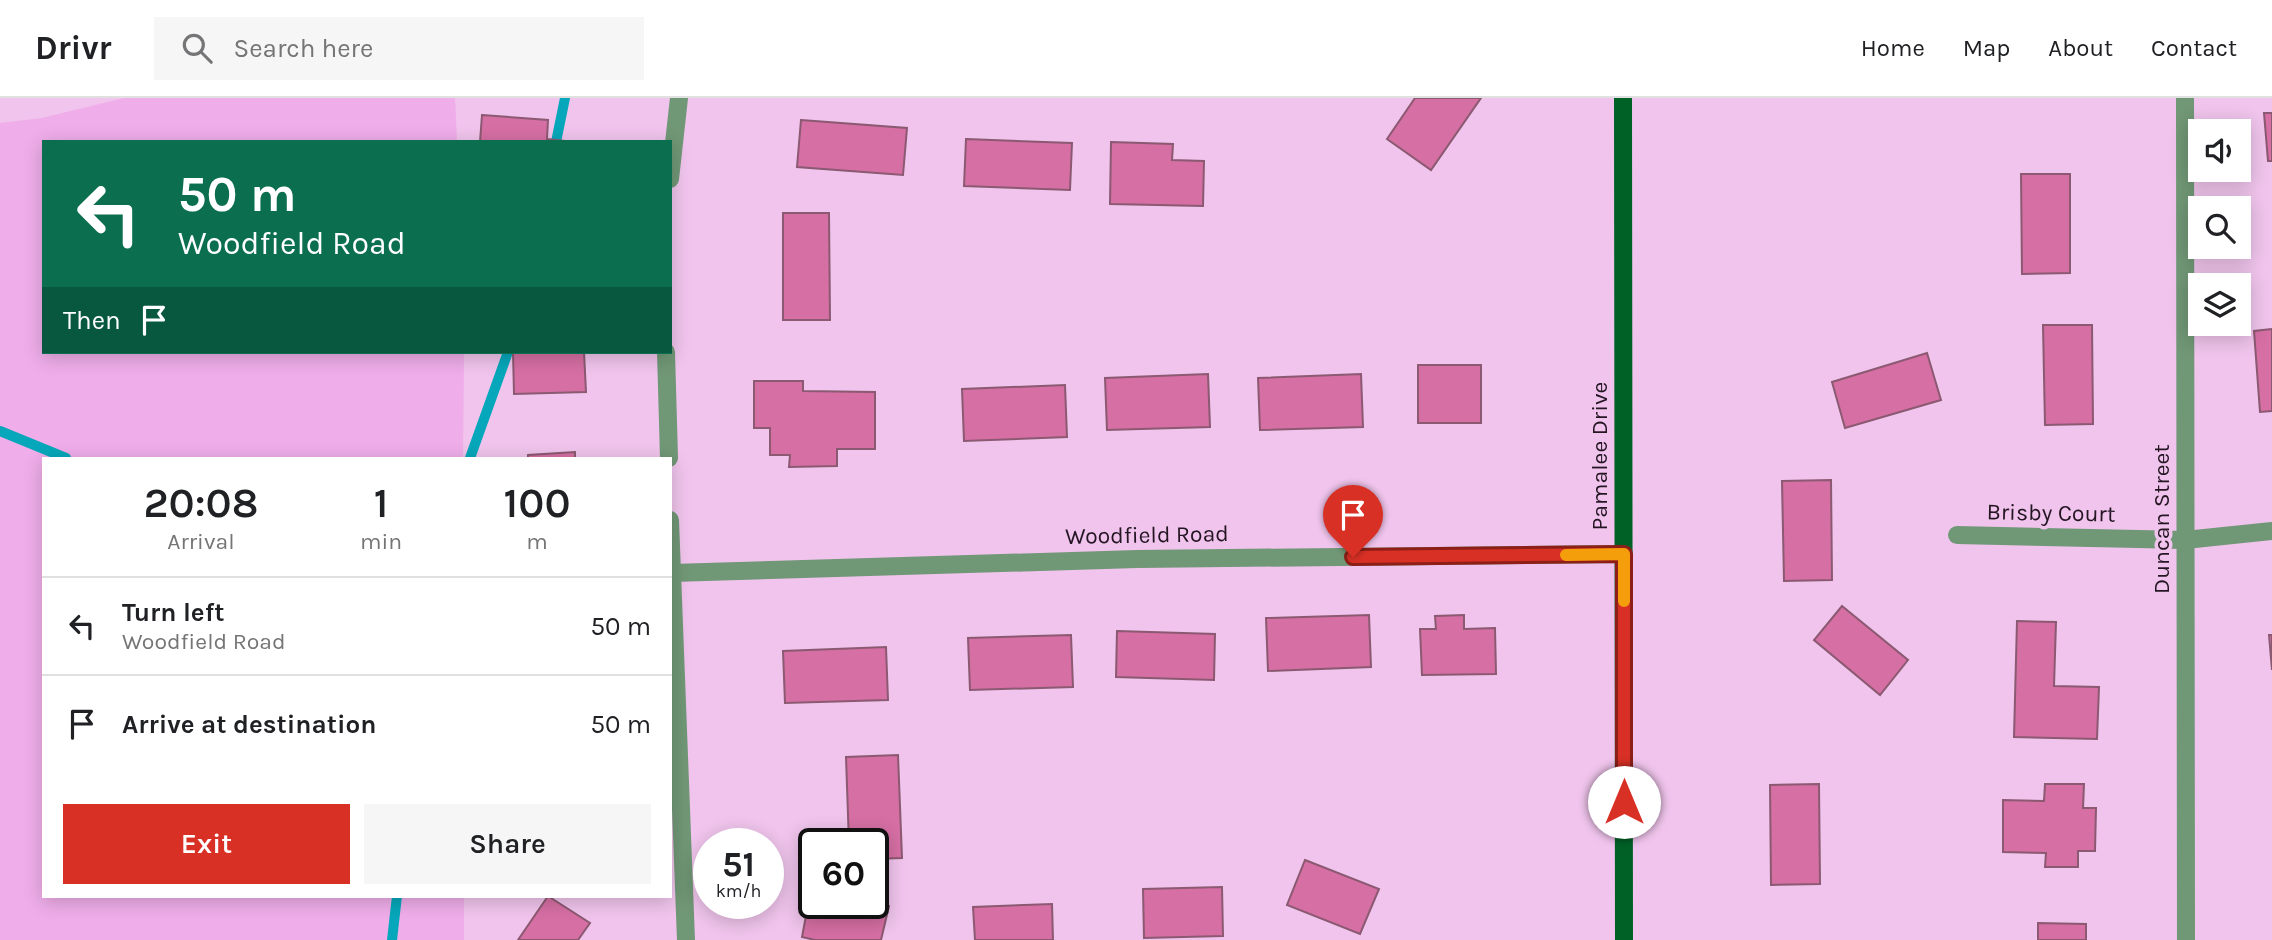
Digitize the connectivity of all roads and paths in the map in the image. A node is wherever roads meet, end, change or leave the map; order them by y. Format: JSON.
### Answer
{"nodes":[{"id":1,"x":679,"y":98,"type":"edge"},
{"id":2,"x":1623,"y":98,"type":"edge"},
{"id":3,"x":2185,"y":98,"type":"edge"},
{"id":4,"x":672,"y":161,"type":"edge"},
{"id":5,"x":666,"y":354,"type":"edge"},
{"id":6,"x":669,"y":457,"type":"edge"},
{"id":7,"x":2272,"y":531,"type":"edge"},
{"id":8,"x":1957,"y":536,"type":"dead end"},
{"id":9,"x":2185,"y":540,"type":"junction"},
{"id":10,"x":1624,"y":554,"type":"junction"},
{"id":11,"x":672,"y":573,"type":"edge"},
{"id":12,"x":687,"y":940,"type":"edge"},
{"id":13,"x":1624,"y":940,"type":"edge"},
{"id":14,"x":2186,"y":940,"type":"edge"}],
"edges":[{"from":1,"to":4,"type":"street"},
{"from":2,"to":10,"type":"main road","name":"Pamalee Drive"},
{"from":3,"to":9,"type":"street","name":"Duncan Street"},
{"from":5,"to":6,"type":"street"},
{"from":7,"to":9,"type":"street","name":"Brisby Court"},
{"from":8,"to":9,"type":"street","name":"Brisby Court"},
{"from":9,"to":14,"type":"street","name":"Duncan Street"},
{"from":10,"to":11,"type":"street","name":"Woodfield Road"},
{"from":10,"to":13,"type":"main road","name":"Pamalee Drive"},
{"from":11,"to":12,"type":"street"}]}
